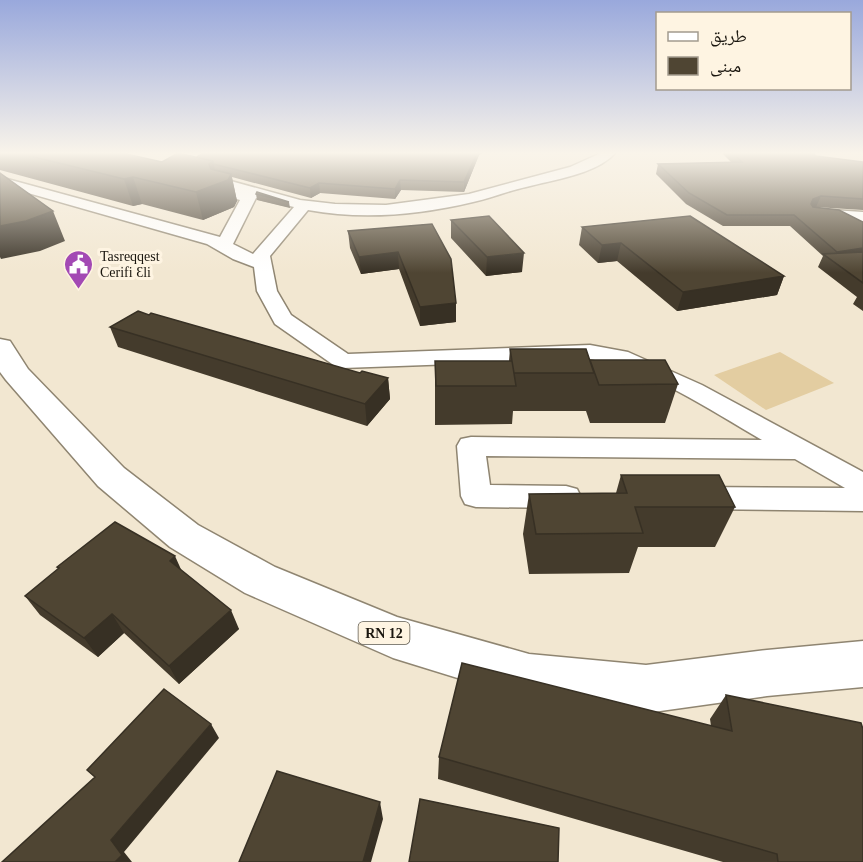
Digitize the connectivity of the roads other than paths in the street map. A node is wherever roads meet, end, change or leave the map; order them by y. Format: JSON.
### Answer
{"nodes":[{"id":1,"x":44,"y":193,"type":"edge"},
{"id":2,"x":235,"y":193,"type":"edge"},
{"id":3,"x":255,"y":193,"type":"edge"},
{"id":4,"x":487,"y":193,"type":"edge"},
{"id":5,"x":305,"y":204,"type":"junction"},
{"id":6,"x":816,"y":214,"type":"edge"},
{"id":7,"x":863,"y":217,"type":"edge"},
{"id":8,"x":223,"y":246,"type":"junction"},
{"id":9,"x":263,"y":264,"type":"junction"},
{"id":10,"x":0,"y":347,"type":"edge"},
{"id":11,"x":800,"y":450,"type":"junction"},
{"id":12,"x":863,"y":485,"type":"edge"},
{"id":13,"x":593,"y":497,"type":"edge"},
{"id":14,"x":663,"y":498,"type":"edge"},
{"id":15,"x":863,"y":500,"type":"edge"},
{"id":16,"x":863,"y":664,"type":"edge"}],
"edges":[{"from":1,"to":8,"type":"street"},
{"from":2,"to":8,"type":"street"},
{"from":3,"to":5,"type":"street"},
{"from":4,"to":5,"type":"street"},
{"from":5,"to":9,"type":"street"},
{"from":6,"to":7,"type":"street"},
{"from":8,"to":9,"type":"street"},
{"from":9,"to":11,"type":"street"},
{"from":10,"to":16,"type":"main road","number":"RN 12"},
{"from":11,"to":12,"type":"street"},
{"from":11,"to":13,"type":"street"},
{"from":14,"to":15,"type":"street"}]}
